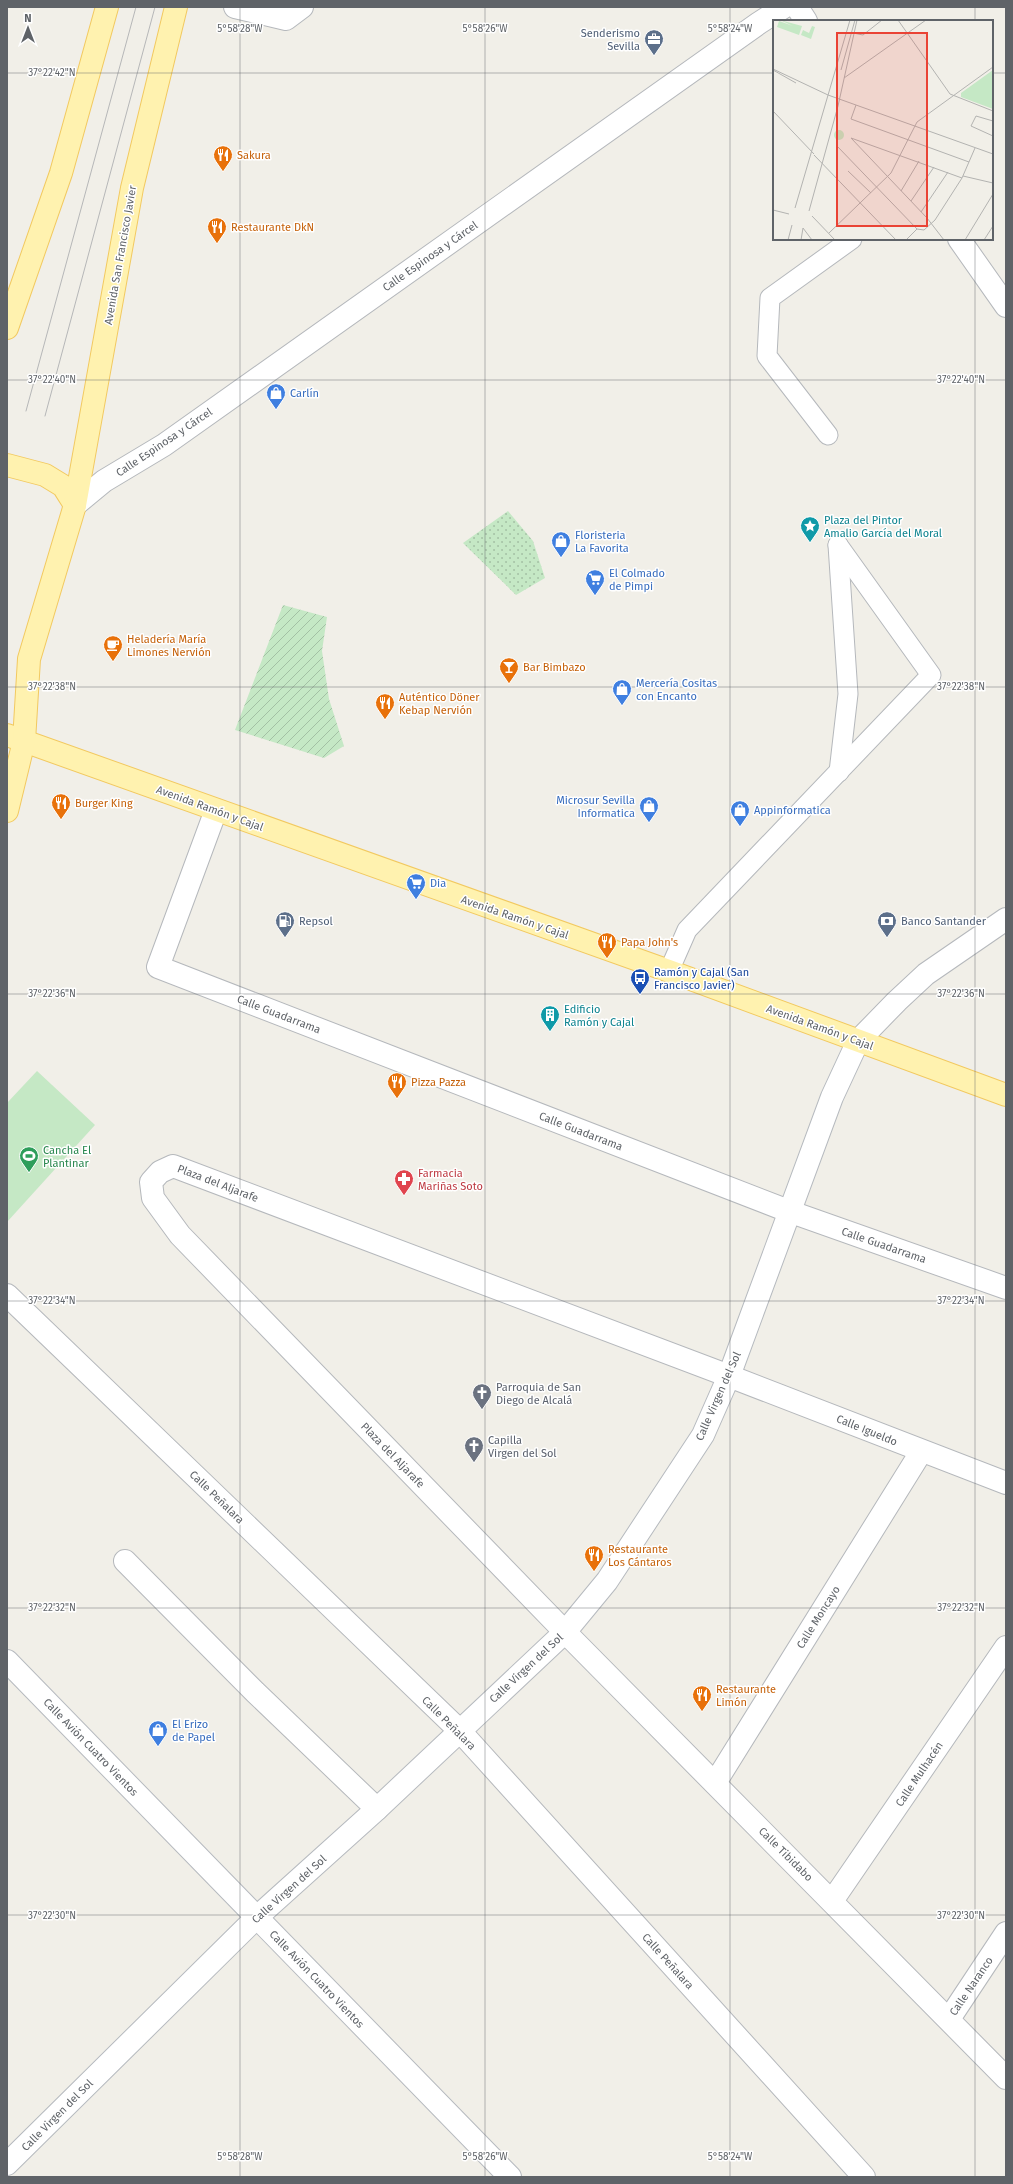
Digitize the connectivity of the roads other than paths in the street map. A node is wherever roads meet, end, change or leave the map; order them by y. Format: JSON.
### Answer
{"nodes":[{"id":1,"x":107,"y":7,"type":"edge"},
{"id":2,"x":176,"y":7,"type":"edge"},
{"id":3,"x":235,"y":7,"type":"edge"},
{"id":4,"x":302,"y":7,"type":"edge"},
{"id":5,"x":784,"y":7,"type":"edge"},
{"id":6,"x":797,"y":7,"type":"edge"},
{"id":7,"x":805,"y":20,"type":"edge"},
{"id":8,"x":851,"y":240,"type":"edge"},
{"id":9,"x":960,"y":240,"type":"edge"},
{"id":10,"x":1006,"y":306,"type":"edge"},
{"id":11,"x":7,"y":328,"type":"edge"},
{"id":12,"x":828,"y":435,"type":"dead end"},
{"id":13,"x":7,"y":465,"type":"edge"},
{"id":14,"x":75,"y":505,"type":"junction"},
{"id":15,"x":16,"y":738,"type":"edge"},
{"id":16,"x":839,"y":772,"type":"junction"},
{"id":17,"x":216,"y":810,"type":"junction"},
{"id":18,"x":7,"y":811,"type":"edge"},
{"id":19,"x":1006,"y":919,"type":"edge"},
{"id":20,"x":669,"y":971,"type":"junction"},
{"id":21,"x":858,"y":1041,"type":"junction"},
{"id":22,"x":1006,"y":1095,"type":"edge"},
{"id":23,"x":791,"y":1212,"type":"junction"},
{"id":24,"x":1006,"y":1288,"type":"edge"},
{"id":25,"x":7,"y":1296,"type":"edge"},
{"id":26,"x":729,"y":1376,"type":"junction"},
{"id":27,"x":921,"y":1452,"type":"junction"},
{"id":28,"x":1006,"y":1483,"type":"edge"},
{"id":29,"x":125,"y":1561,"type":"dead end"},
{"id":30,"x":565,"y":1632,"type":"junction"},
{"id":31,"x":1006,"y":1647,"type":"edge"},
{"id":32,"x":7,"y":1661,"type":"edge"},
{"id":33,"x":459,"y":1730,"type":"junction"},
{"id":34,"x":715,"y":1783,"type":"junction"},
{"id":35,"x":377,"y":1809,"type":"junction"},
{"id":36,"x":832,"y":1901,"type":"junction"},
{"id":37,"x":258,"y":1917,"type":"junction"},
{"id":38,"x":1006,"y":1933,"type":"edge"},
{"id":39,"x":949,"y":2019,"type":"junction"},
{"id":40,"x":1006,"y":2078,"type":"edge"},
{"id":41,"x":7,"y":2164,"type":"edge"},
{"id":42,"x":510,"y":2177,"type":"edge"},
{"id":43,"x":864,"y":2177,"type":"edge"}],
"edges":[{"from":1,"to":11,"type":"main road"},
{"from":2,"to":14,"type":"main road","name":"Avenida San Francisco Javier"},
{"from":3,"to":4,"type":"street"},
{"from":5,"to":14,"type":"street","name":"Calle Espinosa y Cárcel"},
{"from":6,"to":7,"type":"street"},
{"from":8,"to":12,"type":"lane"},
{"from":9,"to":10,"type":"street"},
{"from":13,"to":14,"type":"main road"},
{"from":14,"to":15,"type":"main road","name":"Avenida San Francisco Javier"},
{"from":15,"to":17,"type":"main road","name":"Avenida Ramón y Cajal"},
{"from":15,"to":18,"type":"main road","name":"Avenida San Francisco Javier"},
{"from":16,"to":16,"type":"lane"},
{"from":16,"to":20,"type":"lane"},
{"from":17,"to":20,"type":"main road","name":"Avenida Ramón y Cajal"},
{"from":17,"to":23,"type":"street","name":"Calle Guadarrama"},
{"from":19,"to":21,"type":"street","name":"Calle Virgen del Sol"},
{"from":20,"to":21,"type":"main road","name":"Avenida Ramón y Cajal"},
{"from":21,"to":22,"type":"main road","name":"Avenida Ramón y Cajal"},
{"from":21,"to":23,"type":"street","name":"Calle Virgen del Sol"},
{"from":23,"to":24,"type":"street","name":"Calle Guadarrama"},
{"from":23,"to":26,"type":"street","name":"Calle Virgen del Sol"},
{"from":25,"to":33,"type":"street","name":"Calle Peñalara"},
{"from":26,"to":27,"type":"street","name":"Calle Igueldo"},
{"from":26,"to":30,"type":"street","name":"Calle Virgen del Sol"},
{"from":26,"to":30,"type":"street","name":"Plaza del Aljarafe"},
{"from":27,"to":28,"type":"street","name":"Calle Igueldo"},
{"from":27,"to":34,"type":"street","name":"Calle Moncayo"},
{"from":29,"to":35,"type":"street"},
{"from":30,"to":33,"type":"street","name":"Calle Virgen del Sol"},
{"from":30,"to":34,"type":"street","name":"Calle Tibidabo"},
{"from":31,"to":36,"type":"street","name":"Calle Mulhacén"},
{"from":32,"to":37,"type":"street","name":"Calle Avión Cuatro Vientos"},
{"from":33,"to":35,"type":"street","name":"Calle Virgen del Sol"},
{"from":33,"to":43,"type":"street","name":"Calle Peñalara"},
{"from":34,"to":36,"type":"street","name":"Calle Tibidabo"},
{"from":35,"to":37,"type":"street","name":"Calle Virgen del Sol"},
{"from":36,"to":39,"type":"street","name":"Calle Tibidabo"},
{"from":37,"to":41,"type":"street","name":"Calle Virgen del Sol"},
{"from":37,"to":42,"type":"street","name":"Calle Avión Cuatro Vientos"},
{"from":38,"to":39,"type":"street","name":"Calle Naranco"},
{"from":39,"to":40,"type":"street","name":"Calle Tibidabo"}]}
